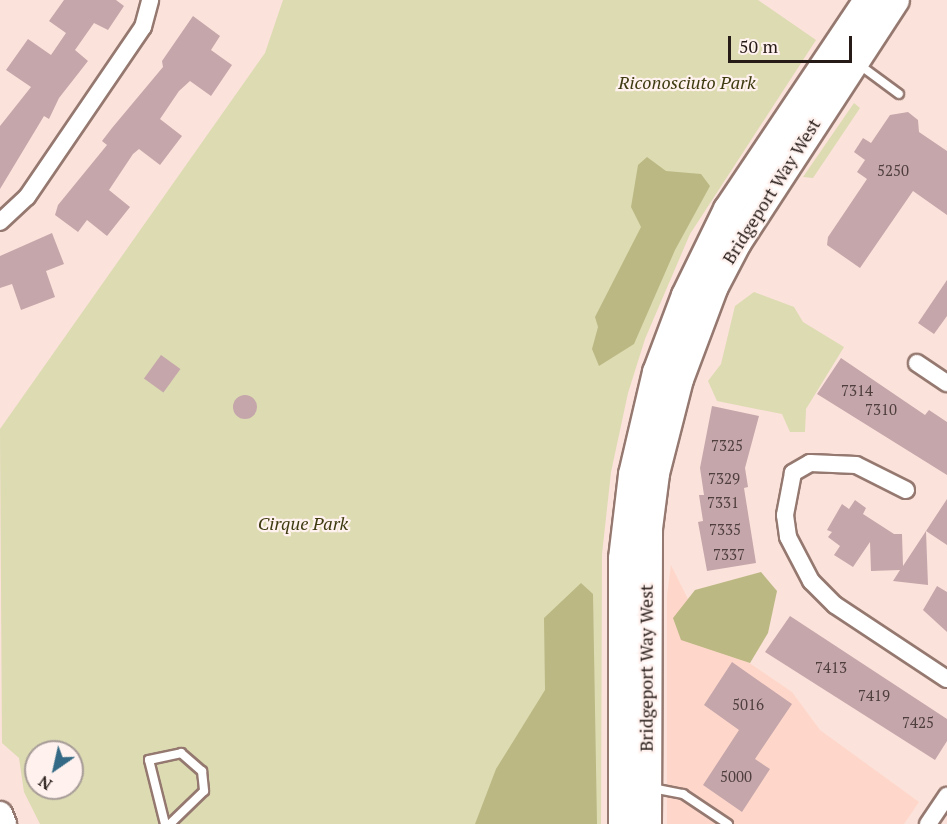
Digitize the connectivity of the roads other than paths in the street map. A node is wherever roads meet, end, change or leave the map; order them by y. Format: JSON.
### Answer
{"nodes":[{"id":1,"x":150,"y":0,"type":"edge"},
{"id":2,"x":867,"y":0,"type":"edge"},
{"id":3,"x":895,"y":0,"type":"edge"},
{"id":4,"x":855,"y":61,"type":"junction"},
{"id":5,"x":899,"y":94,"type":"dead end"},
{"id":6,"x":2,"y":217,"type":"edge"},
{"id":7,"x":916,"y":363,"type":"dead end"},
{"id":8,"x":947,"y":383,"type":"edge"},
{"id":9,"x":906,"y":490,"type":"dead end"},
{"id":10,"x":947,"y":679,"type":"edge"},
{"id":11,"x":647,"y":788,"type":"junction"},
{"id":12,"x":947,"y":796,"type":"edge"},
{"id":13,"x":0,"y":814,"type":"edge"},
{"id":14,"x":4,"y":824,"type":"edge"},
{"id":15,"x":165,"y":824,"type":"edge"},
{"id":16,"x":170,"y":824,"type":"edge"},
{"id":17,"x":622,"y":824,"type":"edge"},
{"id":18,"x":647,"y":824,"type":"edge"},
{"id":19,"x":728,"y":824,"type":"edge"},
{"id":20,"x":928,"y":824,"type":"edge"}],
"edges":[{"from":1,"to":6,"type":"street"},
{"from":2,"to":17,"type":"main road","name":"Bridgeport Way West"},
{"from":3,"to":4,"type":"main road","name":"Bridgeport Way West"},
{"from":4,"to":5,"type":"lane"},
{"from":4,"to":11,"type":"main road","name":"Bridgeport Way West"},
{"from":7,"to":8,"type":"street"},
{"from":9,"to":10,"type":"street"},
{"from":11,"to":18,"type":"main road","name":"Bridgeport Way West"},
{"from":11,"to":19,"type":"lane"},
{"from":12,"to":20,"type":"street"},
{"from":13,"to":14,"type":"main road"},
{"from":15,"to":16,"type":"lane"}]}
